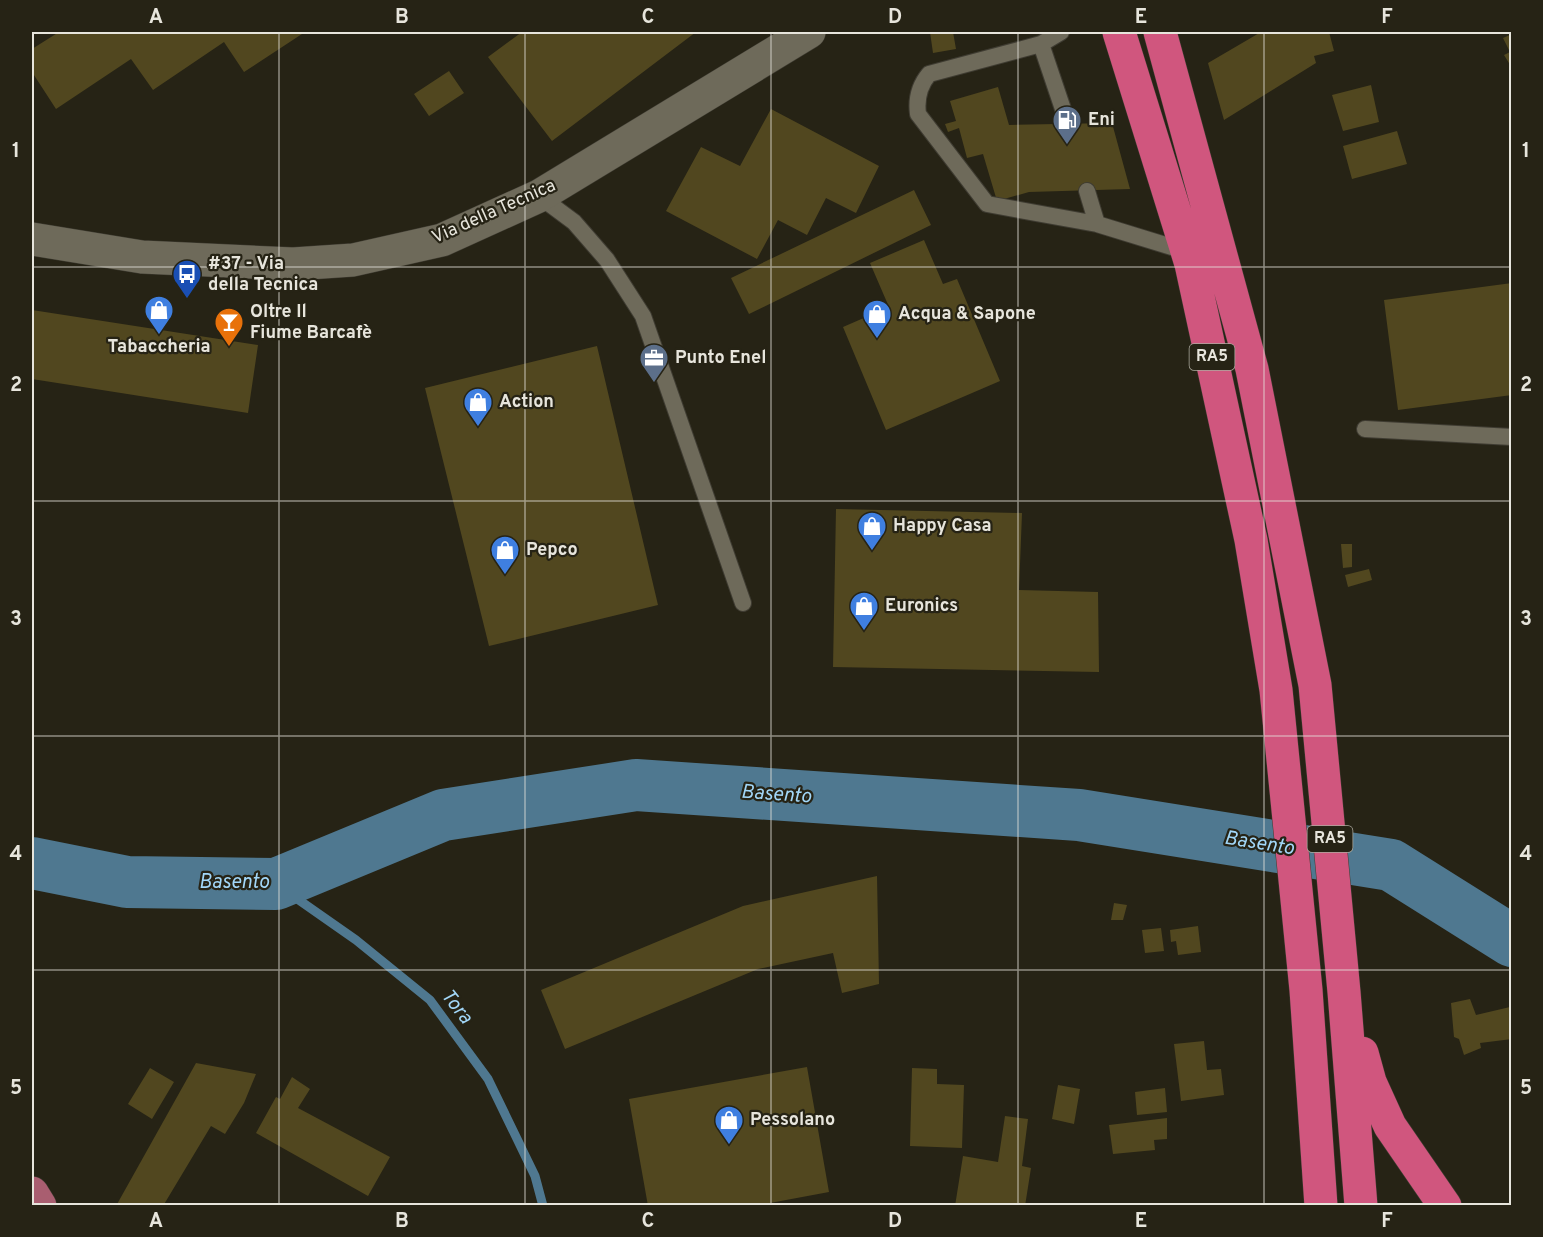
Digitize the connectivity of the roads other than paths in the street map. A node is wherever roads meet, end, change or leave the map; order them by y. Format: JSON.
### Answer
{"nodes":[{"id":1,"x":809,"y":32,"type":"edge"},
{"id":2,"x":1061,"y":32,"type":"edge"},
{"id":3,"x":1119,"y":32,"type":"edge"},
{"id":4,"x":1160,"y":32,"type":"edge"},
{"id":5,"x":1041,"y":44,"type":"junction"},
{"id":6,"x":1068,"y":124,"type":"dead end"},
{"id":7,"x":1087,"y":190,"type":"dead end"},
{"id":8,"x":539,"y":196,"type":"junction"},
{"id":9,"x":1097,"y":224,"type":"junction"},
{"id":10,"x":32,"y":239,"type":"edge"},
{"id":11,"x":1188,"y":252,"type":"junction"},
{"id":12,"x":1365,"y":429,"type":"dead end"},
{"id":13,"x":1512,"y":437,"type":"edge"},
{"id":14,"x":743,"y":603,"type":"dead end"},
{"id":15,"x":1344,"y":992,"type":"junction"},
{"id":16,"x":32,"y":1193,"type":"edge"},
{"id":17,"x":40,"y":1206,"type":"edge"},
{"id":18,"x":1322,"y":1206,"type":"edge"},
{"id":19,"x":1361,"y":1206,"type":"edge"},
{"id":20,"x":1445,"y":1206,"type":"edge"}],
"edges":[{"from":1,"to":8,"type":"street","name":"Via della Tecnica"},
{"from":2,"to":5,"type":"lane"},
{"from":3,"to":11,"type":"highway","number":"RA5"},
{"from":4,"to":15,"type":"highway","number":"RA5"},
{"from":5,"to":6,"type":"lane"},
{"from":5,"to":9,"type":"lane"},
{"from":7,"to":9,"type":"lane"},
{"from":8,"to":10,"type":"street","name":"Via della Tecnica"},
{"from":8,"to":14,"type":"lane"},
{"from":9,"to":11,"type":"lane"},
{"from":11,"to":18,"type":"highway","number":"RA5"},
{"from":12,"to":13,"type":"lane"},
{"from":15,"to":19,"type":"highway","number":"RA5"},
{"from":15,"to":20,"type":"highway"},
{"from":16,"to":17,"type":"main road"}]}
